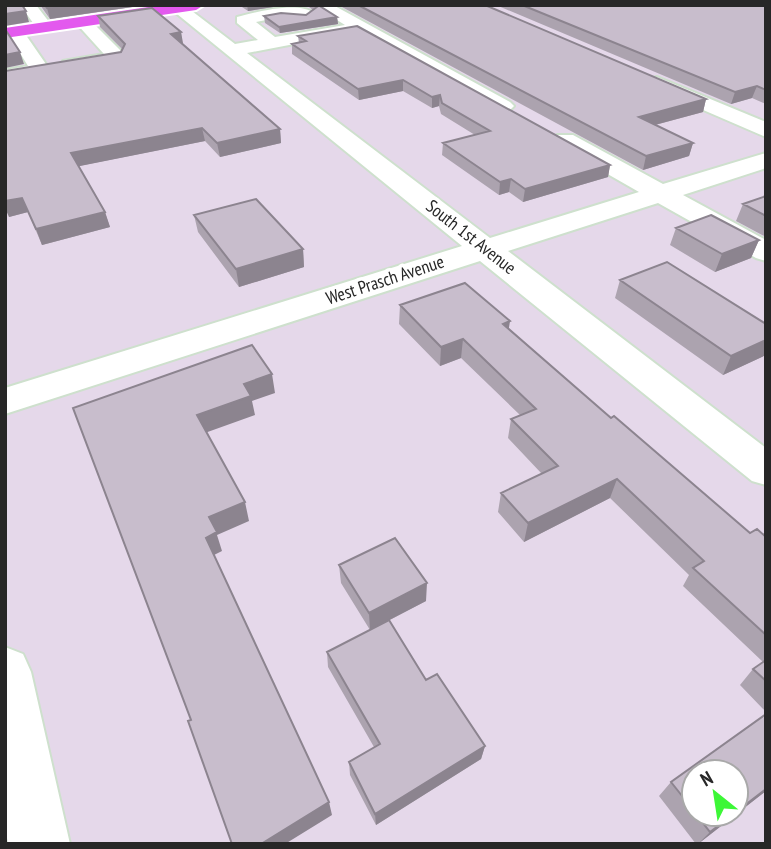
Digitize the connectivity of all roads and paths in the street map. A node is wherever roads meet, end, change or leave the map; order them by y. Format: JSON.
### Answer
{"nodes":[{"id":1,"x":28,"y":5,"type":"edge"},
{"id":2,"x":272,"y":5,"type":"edge"},
{"id":3,"x":308,"y":8,"type":"edge"},
{"id":4,"x":199,"y":13,"type":"edge"},
{"id":5,"x":83,"y":22,"type":"junction"},
{"id":6,"x":45,"y":27,"type":"junction"},
{"id":7,"x":361,"y":27,"type":"junction"},
{"id":8,"x":10,"y":32,"type":"edge"},
{"id":9,"x":338,"y":32,"type":"junction"},
{"id":10,"x":272,"y":43,"type":"junction"},
{"id":11,"x":232,"y":50,"type":"junction"},
{"id":12,"x":40,"y":70,"type":"junction"},
{"id":13,"x":5,"y":76,"type":"edge"},
{"id":14,"x":639,"y":76,"type":"edge"},
{"id":15,"x":516,"y":114,"type":"edge"},
{"id":16,"x":540,"y":127,"type":"edge"},
{"id":17,"x":766,"y":130,"type":"edge"},
{"id":18,"x":766,"y":160,"type":"edge"},
{"id":19,"x":660,"y":193,"type":"junction"},
{"id":20,"x":485,"y":248,"type":"junction"},
{"id":21,"x":766,"y":252,"type":"edge"},
{"id":22,"x":5,"y":401,"type":"edge"},
{"id":23,"x":766,"y":470,"type":"edge"},
{"id":24,"x":5,"y":672,"type":"edge"},
{"id":25,"x":39,"y":844,"type":"edge"}],
"edges":[{"from":1,"to":6,"type":"street"},
{"from":2,"to":4,"type":"street"},
{"from":3,"to":7,"type":"street"},
{"from":3,"to":9,"type":"street"},
{"from":3,"to":10,"type":"street"},
{"from":4,"to":5,"type":"main road"},
{"from":4,"to":11,"type":"street","name":"South 1st Avenue"},
{"from":5,"to":6,"type":"main road"},
{"from":5,"to":12,"type":"street"},
{"from":6,"to":8,"type":"main road"},
{"from":7,"to":9,"type":"street"},
{"from":7,"to":15,"type":"street"},
{"from":8,"to":12,"type":"street"},
{"from":9,"to":10,"type":"street"},
{"from":10,"to":11,"type":"street"},
{"from":11,"to":20,"type":"street","name":"South 1st Avenue"},
{"from":12,"to":13,"type":"street"},
{"from":14,"to":17,"type":"street"},
{"from":16,"to":19,"type":"street"},
{"from":18,"to":19,"type":"street","name":"West Prasch Avenue"},
{"from":19,"to":20,"type":"street","name":"West Prasch Avenue"},
{"from":19,"to":21,"type":"street"},
{"from":20,"to":22,"type":"street","name":"West Prasch Avenue"},
{"from":20,"to":23,"type":"street","name":"South 1st Avenue"},
{"from":24,"to":25,"type":"street"}]}
